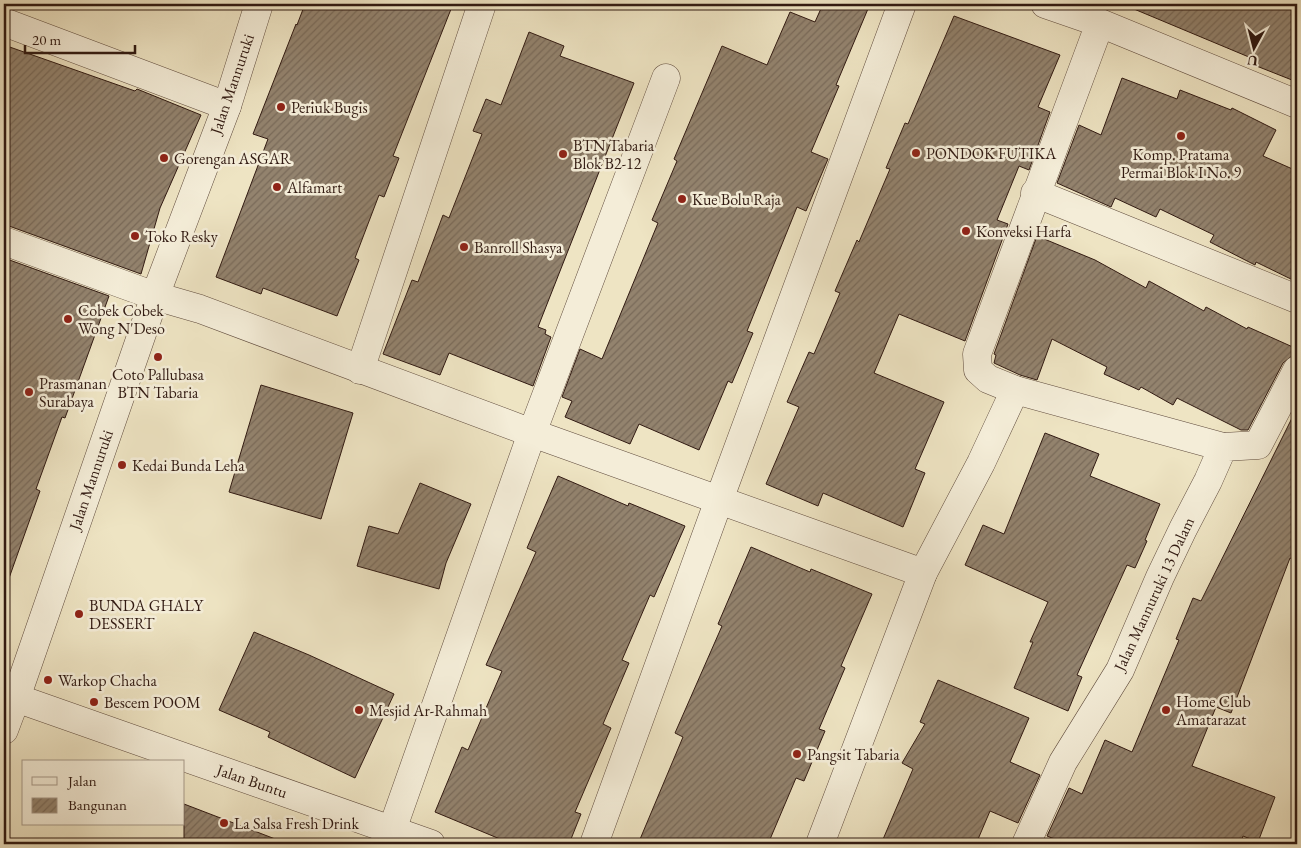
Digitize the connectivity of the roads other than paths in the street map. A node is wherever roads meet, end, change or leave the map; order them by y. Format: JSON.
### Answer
{"nodes":[{"id":1,"x":259,"y":4,"type":"edge"},
{"id":2,"x":482,"y":4,"type":"edge"},
{"id":3,"x":902,"y":4,"type":"edge"},
{"id":4,"x":1045,"y":4,"type":"edge"},
{"id":5,"x":4,"y":22,"type":"edge"},
{"id":6,"x":1100,"y":23,"type":"junction"},
{"id":7,"x":666,"y":78,"type":"dead end"},
{"id":8,"x":1297,"y":104,"type":"edge"},
{"id":9,"x":227,"y":106,"type":"junction"},
{"id":10,"x":1035,"y":193,"type":"junction"},
{"id":11,"x":4,"y":241,"type":"edge"},
{"id":12,"x":155,"y":296,"type":"junction"},
{"id":13,"x":1297,"y":299,"type":"edge"},
{"id":14,"x":360,"y":370,"type":"junction"},
{"id":15,"x":1297,"y":370,"type":"edge"},
{"id":16,"x":1015,"y":390,"type":"junction"},
{"id":17,"x":532,"y":433,"type":"junction"},
{"id":18,"x":1223,"y":447,"type":"junction"},
{"id":19,"x":719,"y":500,"type":"junction"},
{"id":20,"x":923,"y":573,"type":"junction"},
{"id":21,"x":16,"y":698,"type":"junction"},
{"id":22,"x":4,"y":730,"type":"edge"},
{"id":23,"x":392,"y":830,"type":"junction"},
{"id":24,"x":431,"y":844,"type":"edge"},
{"id":25,"x":594,"y":844,"type":"edge"},
{"id":26,"x":820,"y":844,"type":"edge"},
{"id":27,"x":1026,"y":844,"type":"edge"}],
"edges":[{"from":1,"to":9,"type":"street","name":"Jalan Mannuruki"},
{"from":2,"to":14,"type":"street"},
{"from":3,"to":19,"type":"street"},
{"from":4,"to":6,"type":"street"},
{"from":5,"to":9,"type":"street"},
{"from":6,"to":8,"type":"street"},
{"from":6,"to":10,"type":"street"},
{"from":7,"to":17,"type":"street"},
{"from":9,"to":12,"type":"street","name":"Jalan Mannuruki"},
{"from":10,"to":13,"type":"street"},
{"from":10,"to":16,"type":"street"},
{"from":11,"to":12,"type":"street"},
{"from":12,"to":14,"type":"street"},
{"from":12,"to":21,"type":"street","name":"Jalan Mannuruki"},
{"from":14,"to":17,"type":"street"},
{"from":15,"to":18,"type":"street"},
{"from":16,"to":18,"type":"street"},
{"from":16,"to":20,"type":"street"},
{"from":17,"to":19,"type":"street"},
{"from":17,"to":23,"type":"street"},
{"from":18,"to":27,"type":"street","name":"Jalan Mannuruki 13 Dalam"},
{"from":19,"to":20,"type":"street"},
{"from":19,"to":25,"type":"street"},
{"from":20,"to":26,"type":"street"},
{"from":21,"to":22,"type":"street","name":"Jalan Mannuruki"},
{"from":21,"to":23,"type":"street","name":"Jalan Buntu"},
{"from":23,"to":24,"type":"street","name":"Jalan Buntu"}]}
